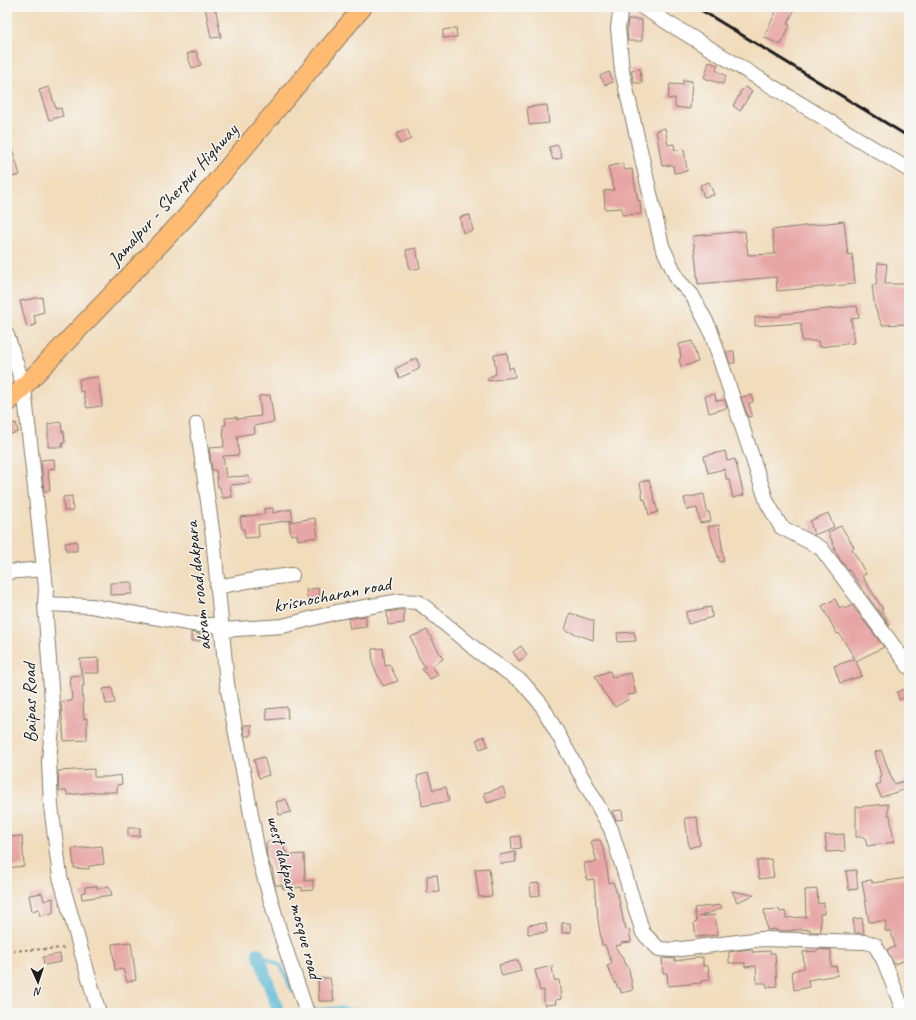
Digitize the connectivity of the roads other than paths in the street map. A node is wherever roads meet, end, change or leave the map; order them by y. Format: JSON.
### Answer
{"nodes":[{"id":1,"x":363,"y":7,"type":"edge"},
{"id":2,"x":621,"y":7,"type":"edge"},
{"id":3,"x":642,"y":7,"type":"edge"},
{"id":4,"x":909,"y":170,"type":"edge"},
{"id":5,"x":7,"y":335,"type":"edge"},
{"id":6,"x":24,"y":388,"type":"junction"},
{"id":7,"x":7,"y":404,"type":"edge"},
{"id":8,"x":197,"y":424,"type":"dead end"},
{"id":9,"x":44,"y":569,"type":"junction"},
{"id":10,"x":7,"y":572,"type":"edge"},
{"id":11,"x":292,"y":575,"type":"dead end"},
{"id":12,"x":217,"y":587,"type":"junction"},
{"id":13,"x":45,"y":604,"type":"junction"},
{"id":14,"x":221,"y":628,"type":"junction"},
{"id":15,"x":909,"y":667,"type":"edge"},
{"id":16,"x":238,"y":744,"type":"joint"},
{"id":17,"x":99,"y":1013,"type":"edge"},
{"id":18,"x":307,"y":1013,"type":"edge"},
{"id":19,"x":904,"y":1013,"type":"edge"}],
"edges":[{"from":1,"to":6,"type":"main road","name":"Jamalpur - Sherpur Highway"},
{"from":2,"to":15,"type":"street"},
{"from":3,"to":4,"type":"street"},
{"from":5,"to":6,"type":"street","name":"Baipas Road"},
{"from":6,"to":7,"type":"main road","name":"Jamalpur - Sherpur Highway"},
{"from":6,"to":9,"type":"street","name":"Baipas Road"},
{"from":8,"to":12,"type":"street","name":"akram road,dakpara"},
{"from":9,"to":10,"type":"street"},
{"from":9,"to":13,"type":"street","name":"Baipas Road"},
{"from":11,"to":12,"type":"street"},
{"from":12,"to":14,"type":"street","name":"akram road,dakpara"},
{"from":13,"to":14,"type":"street","name":"krisnocharan road"},
{"from":13,"to":17,"type":"street","name":"Baipas Road"},
{"from":14,"to":16,"type":"street","name":"akram road,dakpara"},
{"from":14,"to":19,"type":"street","name":"krisnocharan road"},
{"from":16,"to":18,"type":"street","name":"west dakpara mosque road"}]}
